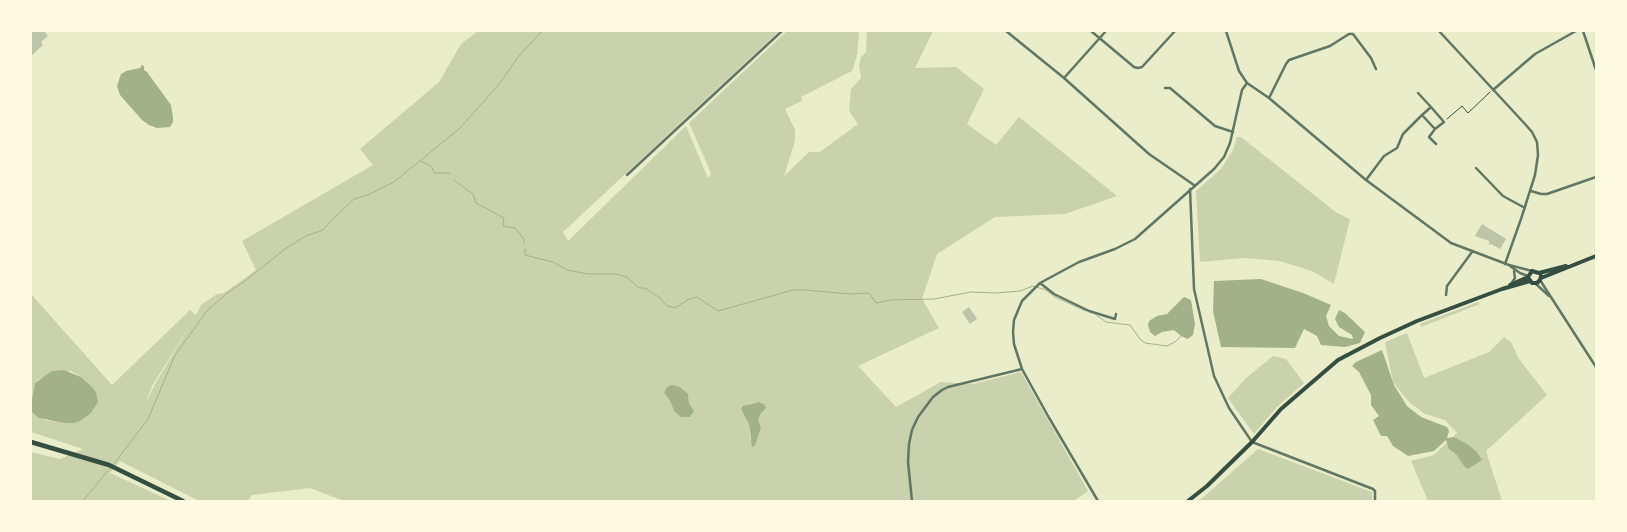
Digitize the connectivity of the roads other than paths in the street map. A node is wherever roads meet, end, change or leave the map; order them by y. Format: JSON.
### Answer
{"nodes":[{"id":1,"x":782,"y":31,"type":"edge"},
{"id":2,"x":1006,"y":31,"type":"edge"},
{"id":3,"x":1091,"y":31,"type":"edge"},
{"id":4,"x":1106,"y":31,"type":"edge"},
{"id":5,"x":1175,"y":31,"type":"edge"},
{"id":6,"x":1226,"y":31,"type":"edge"},
{"id":7,"x":1439,"y":31,"type":"edge"},
{"id":8,"x":1576,"y":31,"type":"edge"},
{"id":9,"x":1582,"y":31,"type":"edge"},
{"id":10,"x":1100,"y":38,"type":"junction"},
{"id":11,"x":1376,"y":69,"type":"dead end"},
{"id":12,"x":1596,"y":70,"type":"edge"},
{"id":13,"x":1064,"y":78,"type":"junction"},
{"id":14,"x":1247,"y":83,"type":"junction"},
{"id":15,"x":1166,"y":88,"type":"dead end"},
{"id":16,"x":1492,"y":90,"type":"junction"},
{"id":17,"x":1418,"y":92,"type":"dead end"},
{"id":18,"x":1269,"y":98,"type":"junction"},
{"id":19,"x":1431,"y":107,"type":"junction"},
{"id":20,"x":1422,"y":115,"type":"junction"},
{"id":21,"x":1435,"y":129,"type":"junction"},
{"id":22,"x":1233,"y":132,"type":"junction"},
{"id":23,"x":1436,"y":144,"type":"dead end"},
{"id":24,"x":1476,"y":168,"type":"dead end"},
{"id":25,"x":627,"y":175,"type":"dead end"},
{"id":26,"x":1596,"y":178,"type":"edge"},
{"id":27,"x":1366,"y":180,"type":"junction"},
{"id":28,"x":1194,"y":186,"type":"junction"},
{"id":29,"x":1190,"y":189,"type":"junction"},
{"id":30,"x":1531,"y":191,"type":"junction"},
{"id":31,"x":1524,"y":208,"type":"junction"},
{"id":32,"x":1472,"y":252,"type":"junction"},
{"id":33,"x":1596,"y":256,"type":"edge"},
{"id":34,"x":1505,"y":264,"type":"junction"},
{"id":35,"x":1574,"y":264,"type":"junction"},
{"id":36,"x":1509,"y":265,"type":"junction"},
{"id":37,"x":1513,"y":270,"type":"junction"},
{"id":38,"x":1532,"y":271,"type":"junction"},
{"id":39,"x":1539,"y":273,"type":"junction"},
{"id":40,"x":1529,"y":278,"type":"junction"},
{"id":41,"x":1540,"y":279,"type":"junction"},
{"id":42,"x":1040,"y":283,"type":"junction"},
{"id":43,"x":1535,"y":283,"type":"junction"},
{"id":44,"x":1511,"y":284,"type":"junction"},
{"id":45,"x":1502,"y":289,"type":"junction"},
{"id":46,"x":1446,"y":295,"type":"dead end"},
{"id":47,"x":1550,"y":298,"type":"junction"},
{"id":48,"x":1116,"y":314,"type":"dead end"},
{"id":49,"x":1596,"y":367,"type":"edge"},
{"id":50,"x":1022,"y":369,"type":"junction"},
{"id":51,"x":31,"y":442,"type":"edge"},
{"id":52,"x":1252,"y":442,"type":"junction"},
{"id":53,"x":183,"y":501,"type":"edge"},
{"id":54,"x":912,"y":501,"type":"edge"},
{"id":55,"x":1098,"y":501,"type":"edge"},
{"id":56,"x":1188,"y":501,"type":"edge"},
{"id":57,"x":1375,"y":501,"type":"edge"}],
"edges":[{"from":1,"to":25,"type":"street"},
{"from":2,"to":13,"type":"street"},
{"from":3,"to":10,"type":"street"},
{"from":4,"to":10,"type":"street"},
{"from":5,"to":10,"type":"street"},
{"from":6,"to":14,"type":"street"},
{"from":7,"to":16,"type":"street"},
{"from":8,"to":16,"type":"street"},
{"from":9,"to":12,"type":"street"},
{"from":10,"to":13,"type":"street"},
{"from":11,"to":18,"type":"street"},
{"from":13,"to":28,"type":"street"},
{"from":14,"to":18,"type":"street"},
{"from":14,"to":22,"type":"street"},
{"from":15,"to":22,"type":"street"},
{"from":16,"to":30,"type":"street"},
{"from":17,"to":19,"type":"street"},
{"from":18,"to":27,"type":"street"},
{"from":19,"to":20,"type":"street"},
{"from":19,"to":21,"type":"street"},
{"from":20,"to":21,"type":"street"},
{"from":20,"to":27,"type":"street"},
{"from":21,"to":23,"type":"street"},
{"from":22,"to":28,"type":"street"},
{"from":24,"to":31,"type":"street"},
{"from":26,"to":30,"type":"street"},
{"from":27,"to":32,"type":"street"},
{"from":28,"to":29,"type":"street"},
{"from":29,"to":42,"type":"street"},
{"from":29,"to":52,"type":"street"},
{"from":30,"to":31,"type":"street"},
{"from":31,"to":34,"type":"street"},
{"from":32,"to":34,"type":"street"},
{"from":32,"to":46,"type":"street"},
{"from":33,"to":35,"type":"main road"},
{"from":34,"to":36,"type":"street"},
{"from":35,"to":39,"type":"main road"},
{"from":35,"to":41,"type":"main road"},
{"from":36,"to":37,"type":"street"},
{"from":36,"to":38,"type":"street"},
{"from":37,"to":40,"type":"street"},
{"from":37,"to":44,"type":"street"},
{"from":38,"to":39,"type":"main road"},
{"from":38,"to":40,"type":"main road"},
{"from":39,"to":41,"type":"main road"},
{"from":40,"to":43,"type":"main road"},
{"from":40,"to":44,"type":"main road"},
{"from":40,"to":45,"type":"main road"},
{"from":41,"to":43,"type":"main road"},
{"from":41,"to":47,"type":"street"},
{"from":42,"to":48,"type":"street"},
{"from":42,"to":50,"type":"street"},
{"from":43,"to":47,"type":"street"},
{"from":44,"to":45,"type":"main road"},
{"from":45,"to":52,"type":"main road"},
{"from":47,"to":49,"type":"street"},
{"from":50,"to":54,"type":"street"},
{"from":50,"to":55,"type":"street"},
{"from":51,"to":53,"type":"main road"},
{"from":52,"to":56,"type":"main road"},
{"from":52,"to":57,"type":"street"}]}
